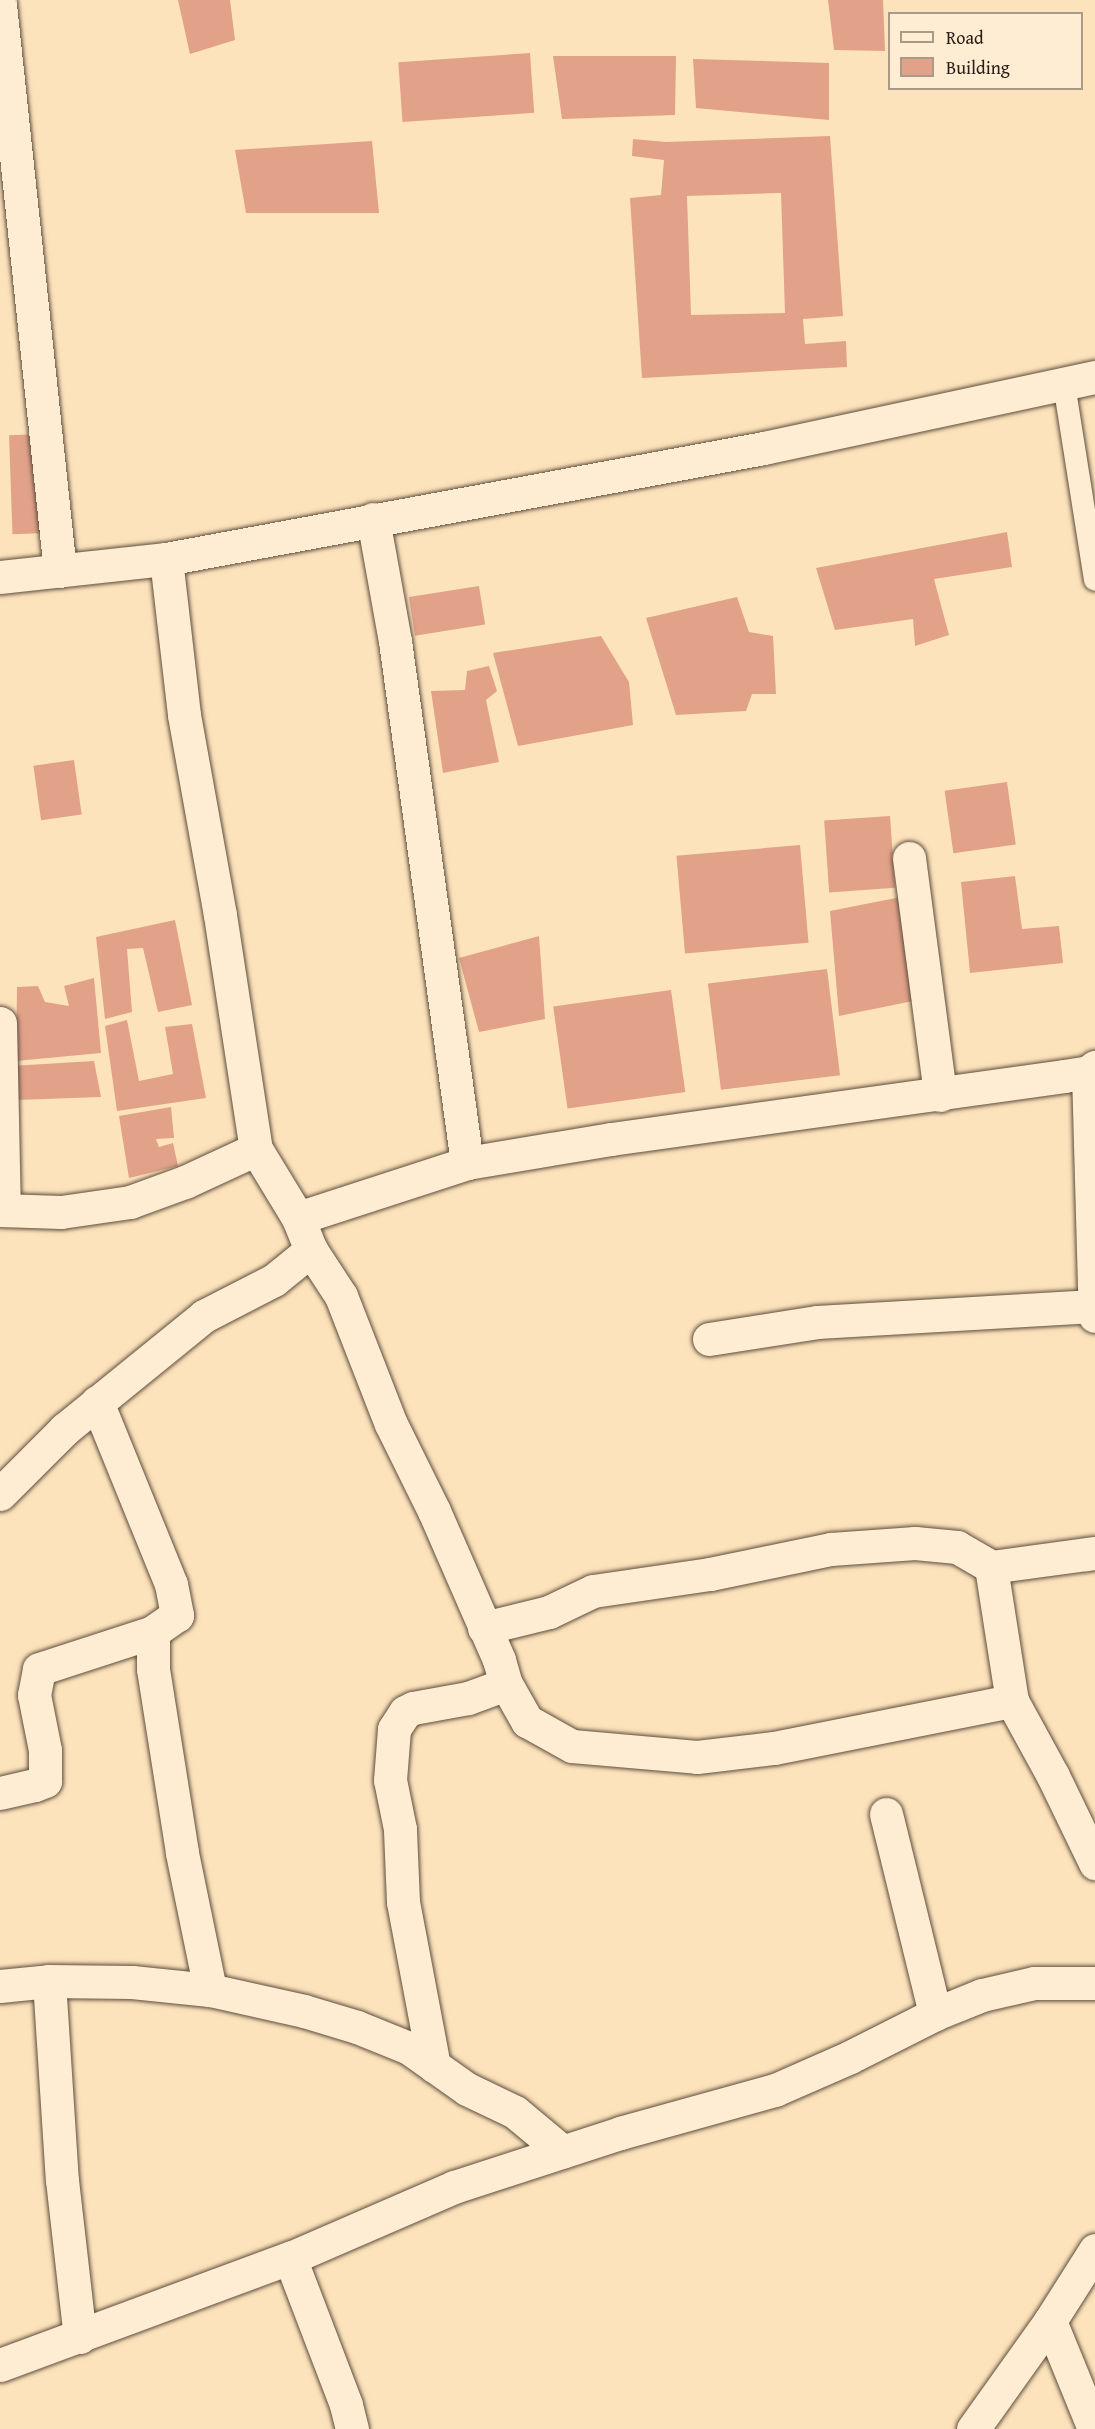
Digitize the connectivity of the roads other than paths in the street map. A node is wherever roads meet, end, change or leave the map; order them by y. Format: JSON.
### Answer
{"nodes":[{"id":1,"x":0,"y":5,"type":"edge"},
{"id":2,"x":1079,"y":380,"type":"edge"},
{"id":3,"x":373,"y":519,"type":"junction"},
{"id":4,"x":166,"y":559,"type":"junction"},
{"id":5,"x":60,"y":571,"type":"junction"},
{"id":6,"x":0,"y":578,"type":"edge"},
{"id":7,"x":1095,"y":580,"type":"edge"},
{"id":8,"x":909,"y":858,"type":"dead end"},
{"id":9,"x":0,"y":1023,"type":"edge"},
{"id":10,"x":1092,"y":1070,"type":"edge"},
{"id":11,"x":940,"y":1095,"type":"junction"},
{"id":12,"x":256,"y":1149,"type":"junction"},
{"id":13,"x":467,"y":1163,"type":"junction"},
{"id":14,"x":2,"y":1210,"type":"edge"},
{"id":15,"x":298,"y":1218,"type":"junction"},
{"id":16,"x":311,"y":1250,"type":"junction"},
{"id":17,"x":1094,"y":1311,"type":"edge"},
{"id":18,"x":709,"y":1339,"type":"dead end"},
{"id":19,"x":97,"y":1402,"type":"junction"},
{"id":20,"x":0,"y":1494,"type":"edge"},
{"id":21,"x":1095,"y":1553,"type":"edge"},
{"id":22,"x":992,"y":1567,"type":"junction"},
{"id":23,"x":484,"y":1628,"type":"junction"},
{"id":24,"x":153,"y":1632,"type":"junction"},
{"id":25,"x":506,"y":1684,"type":"junction"},
{"id":26,"x":1012,"y":1701,"type":"junction"},
{"id":27,"x":0,"y":1793,"type":"edge"},
{"id":28,"x":886,"y":1815,"type":"dead end"},
{"id":29,"x":1095,"y":1863,"type":"edge"},
{"id":30,"x":49,"y":1981,"type":"junction"},
{"id":31,"x":1095,"y":1983,"type":"edge"},
{"id":32,"x":0,"y":1986,"type":"edge"},
{"id":33,"x":210,"y":1989,"type":"junction"},
{"id":34,"x":934,"y":2014,"type":"junction"},
{"id":35,"x":434,"y":2066,"type":"junction"},
{"id":36,"x":563,"y":2152,"type":"junction"},
{"id":37,"x":1095,"y":2250,"type":"edge"},
{"id":38,"x":290,"y":2258,"type":"junction"},
{"id":39,"x":1050,"y":2321,"type":"junction"},
{"id":40,"x":80,"y":2337,"type":"junction"},
{"id":41,"x":0,"y":2365,"type":"edge"},
{"id":42,"x":352,"y":2429,"type":"edge"},
{"id":43,"x":973,"y":2429,"type":"edge"},
{"id":44,"x":1094,"y":2429,"type":"edge"}],
"edges":[{"from":1,"to":5,"type":"street"},
{"from":2,"to":3,"type":"street"},
{"from":2,"to":7,"type":"lane"},
{"from":3,"to":4,"type":"street"},
{"from":3,"to":13,"type":"street"},
{"from":4,"to":5,"type":"street"},
{"from":4,"to":12,"type":"street"},
{"from":5,"to":6,"type":"street"},
{"from":8,"to":11,"type":"street"},
{"from":9,"to":14,"type":"street"},
{"from":10,"to":11,"type":"street"},
{"from":10,"to":17,"type":"street"},
{"from":11,"to":13,"type":"street"},
{"from":12,"to":14,"type":"street"},
{"from":12,"to":15,"type":"street"},
{"from":13,"to":15,"type":"street"},
{"from":15,"to":16,"type":"street"},
{"from":16,"to":19,"type":"street"},
{"from":16,"to":23,"type":"street"},
{"from":17,"to":18,"type":"street"},
{"from":19,"to":20,"type":"street"},
{"from":19,"to":24,"type":"street"},
{"from":21,"to":22,"type":"street"},
{"from":22,"to":23,"type":"street"},
{"from":22,"to":26,"type":"street"},
{"from":23,"to":25,"type":"street"},
{"from":24,"to":27,"type":"street"},
{"from":24,"to":33,"type":"street"},
{"from":25,"to":26,"type":"street"},
{"from":25,"to":35,"type":"street"},
{"from":26,"to":29,"type":"street"},
{"from":28,"to":34,"type":"street"},
{"from":30,"to":32,"type":"street"},
{"from":30,"to":33,"type":"street"},
{"from":30,"to":40,"type":"street"},
{"from":31,"to":34,"type":"street"},
{"from":33,"to":35,"type":"street"},
{"from":34,"to":36,"type":"street"},
{"from":35,"to":36,"type":"street"},
{"from":36,"to":38,"type":"street"},
{"from":37,"to":39,"type":"street"},
{"from":38,"to":40,"type":"street"},
{"from":38,"to":42,"type":"street"},
{"from":39,"to":43,"type":"street"},
{"from":39,"to":44,"type":"street"},
{"from":40,"to":41,"type":"street"}]}
